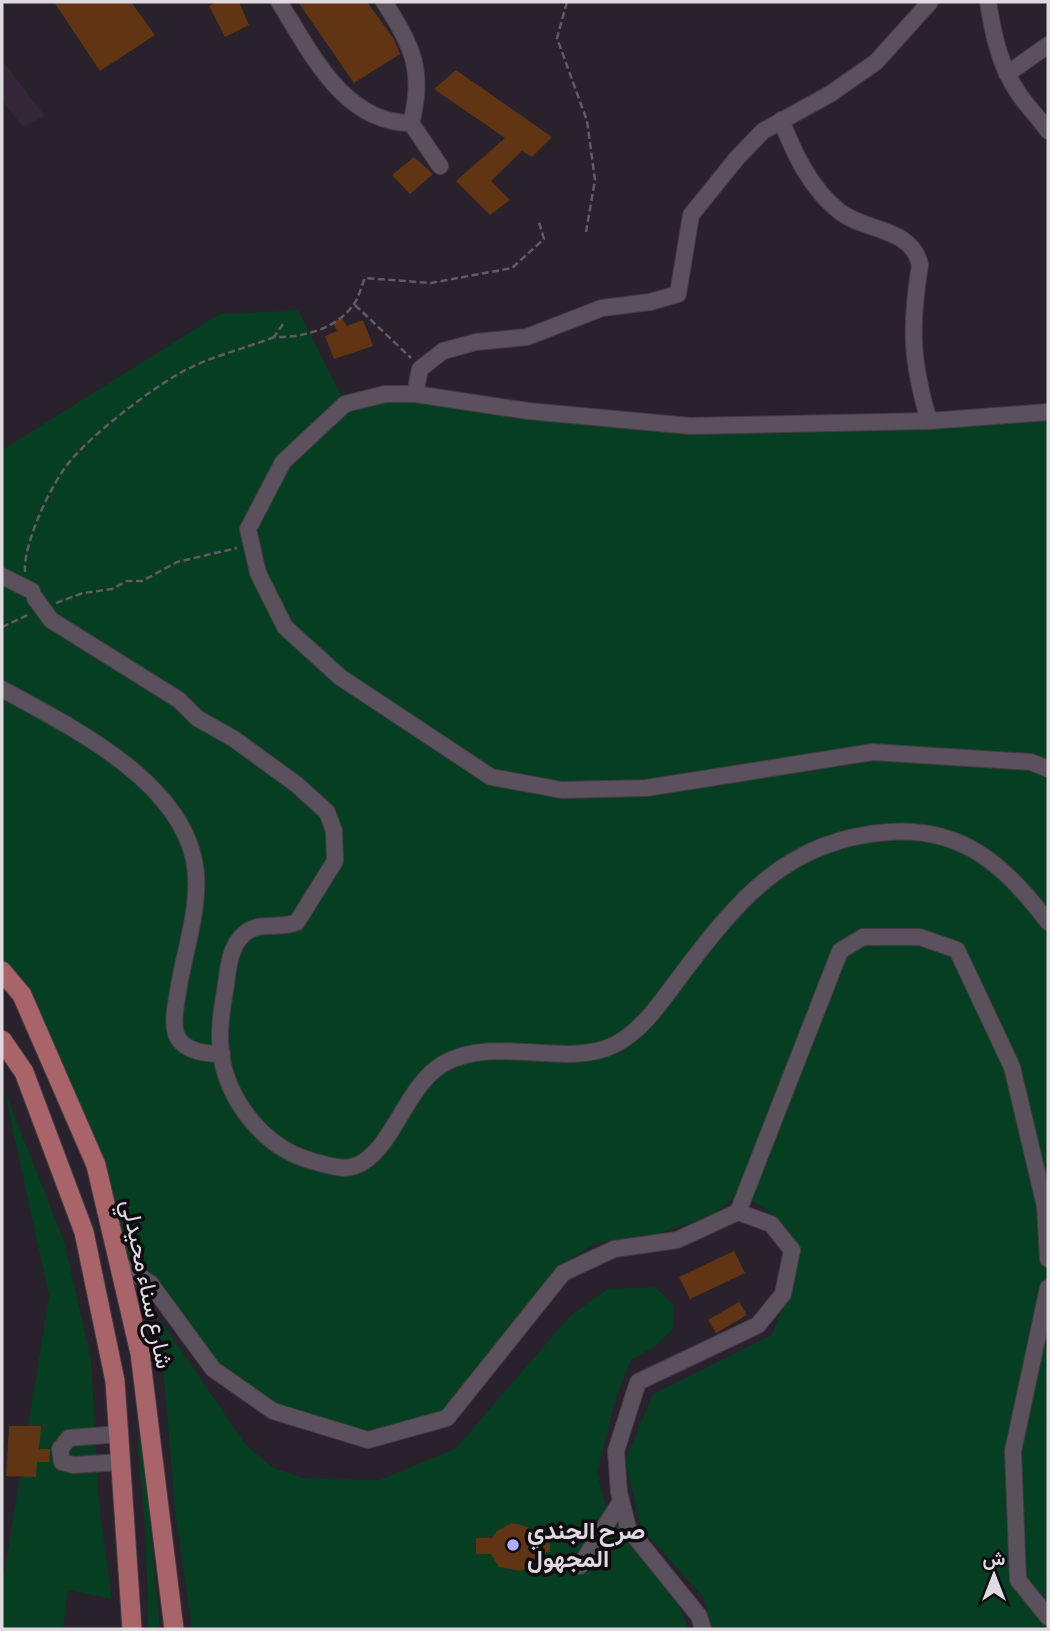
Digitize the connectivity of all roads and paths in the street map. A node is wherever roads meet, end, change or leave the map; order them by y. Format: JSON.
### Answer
{"nodes":[{"id":1,"x":279,"y":2,"type":"edge"},
{"id":2,"x":384,"y":2,"type":"edge"},
{"id":3,"x":567,"y":2,"type":"edge"},
{"id":4,"x":930,"y":2,"type":"edge"},
{"id":5,"x":988,"y":2,"type":"edge"},
{"id":6,"x":1048,"y":46,"type":"edge"},
{"id":7,"x":1007,"y":74,"type":"junction"},
{"id":8,"x":781,"y":120,"type":"junction"},
{"id":9,"x":411,"y":123,"type":"junction"},
{"id":10,"x":1048,"y":131,"type":"edge"},
{"id":11,"x":440,"y":166,"type":"dead end"},
{"id":12,"x":539,"y":222,"type":"dead end"},
{"id":13,"x":586,"y":232,"type":"dead end"},
{"id":14,"x":354,"y":304,"type":"junction"},
{"id":15,"x":283,"y":324,"type":"dead end"},
{"id":16,"x":275,"y":337,"type":"junction"},
{"id":17,"x":420,"y":369,"type":"junction"},
{"id":18,"x":415,"y":394,"type":"junction"},
{"id":19,"x":1048,"y":412,"type":"edge"},
{"id":20,"x":929,"y":421,"type":"junction"},
{"id":21,"x":237,"y":548,"type":"dead end"},
{"id":22,"x":2,"y":576,"type":"edge"},
{"id":23,"x":36,"y":600,"type":"junction"},
{"id":24,"x":2,"y":627,"type":"edge"},
{"id":25,"x":2,"y":689,"type":"edge"},
{"id":26,"x":1048,"y":769,"type":"edge"},
{"id":27,"x":1048,"y":922,"type":"edge"},
{"id":28,"x":2,"y":971,"type":"edge"},
{"id":29,"x":2,"y":1040,"type":"edge"},
{"id":30,"x":222,"y":1054,"type":"junction"},
{"id":31,"x":738,"y":1212,"type":"junction"},
{"id":32,"x":1048,"y":1259,"type":"edge"},
{"id":33,"x":119,"y":1264,"type":"junction"},
{"id":34,"x":1048,"y":1288,"type":"edge"},
{"id":35,"x":119,"y":1434,"type":"junction"},
{"id":36,"x":121,"y":1462,"type":"junction"},
{"id":37,"x":621,"y":1501,"type":"junction"},
{"id":38,"x":580,"y":1566,"type":"dead end"},
{"id":39,"x":1048,"y":1617,"type":"edge"},
{"id":40,"x":132,"y":1629,"type":"edge"},
{"id":41,"x":174,"y":1629,"type":"edge"},
{"id":42,"x":703,"y":1629,"type":"edge"}],
"edges":[{"from":1,"to":9,"type":"street"},
{"from":2,"to":9,"type":"street"},
{"from":3,"to":13,"type":"path"},
{"from":4,"to":8,"type":"street"},
{"from":5,"to":7,"type":"street"},
{"from":6,"to":7,"type":"street"},
{"from":7,"to":10,"type":"street"},
{"from":8,"to":17,"type":"street"},
{"from":8,"to":20,"type":"street"},
{"from":9,"to":11,"type":"street"},
{"from":12,"to":14,"type":"path"},
{"from":14,"to":16,"type":"path"},
{"from":14,"to":17,"type":"path"},
{"from":15,"to":16,"type":"path"},
{"from":16,"to":23,"type":"path"},
{"from":17,"to":18,"type":"street"},
{"from":18,"to":20,"type":"street"},
{"from":18,"to":26,"type":"street"},
{"from":19,"to":20,"type":"street"},
{"from":21,"to":23,"type":"path"},
{"from":22,"to":23,"type":"street"},
{"from":23,"to":24,"type":"path"},
{"from":23,"to":30,"type":"street"},
{"from":25,"to":30,"type":"street"},
{"from":27,"to":30,"type":"street"},
{"from":28,"to":33,"type":"main road","name":"شارع سناء محيدلي"},
{"from":29,"to":35,"type":"main road"},
{"from":31,"to":32,"type":"street"},
{"from":31,"to":33,"type":"street"},
{"from":31,"to":37,"type":"street"},
{"from":33,"to":41,"type":"main road","name":"شارع سناء محيدلي"},
{"from":34,"to":39,"type":"street"},
{"from":35,"to":36,"type":"main road"},
{"from":35,"to":36,"type":"street"},
{"from":36,"to":40,"type":"main road"},
{"from":37,"to":38,"type":"street"},
{"from":37,"to":42,"type":"street"}]}
